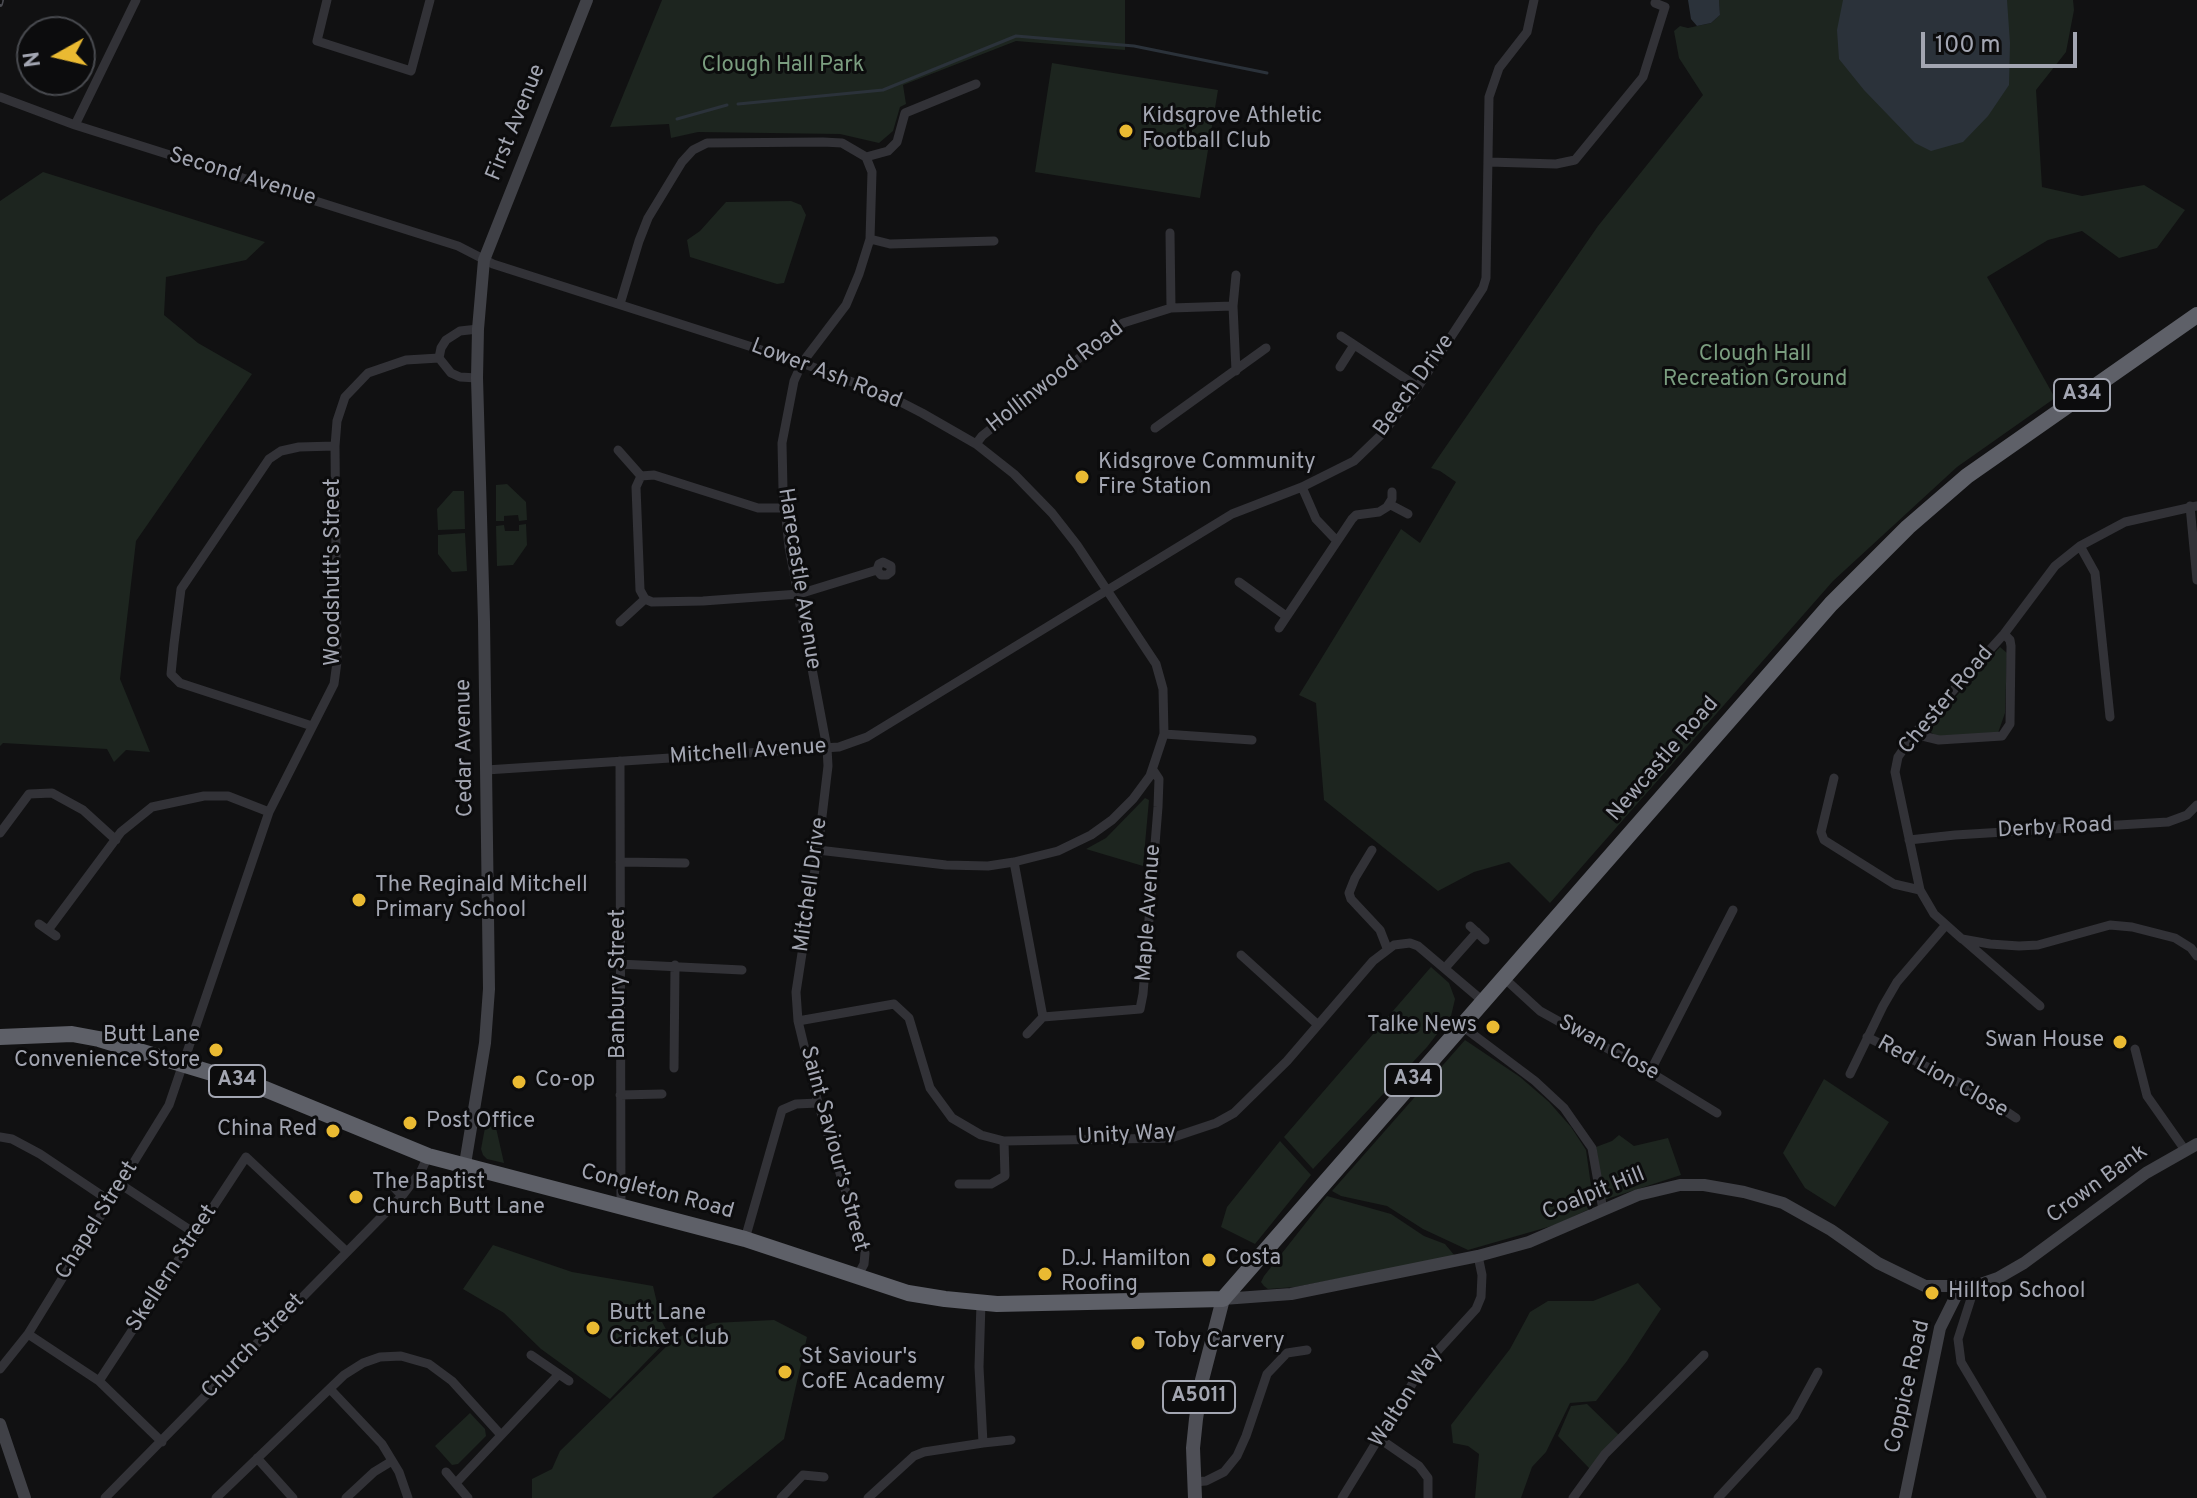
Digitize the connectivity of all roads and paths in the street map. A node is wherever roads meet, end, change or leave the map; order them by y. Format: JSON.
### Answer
{"nodes":[{"id":1,"x":136,"y":0,"type":"edge"},
{"id":2,"x":327,"y":0,"type":"edge"},
{"id":3,"x":430,"y":0,"type":"edge"},
{"id":4,"x":587,"y":0,"type":"edge"},
{"id":5,"x":1534,"y":0,"type":"edge"},
{"id":6,"x":1655,"y":3,"type":"dead end"},
{"id":7,"x":976,"y":84,"type":"dead end"},
{"id":8,"x":0,"y":97,"type":"edge"},
{"id":9,"x":75,"y":125,"type":"junction"},
{"id":10,"x":866,"y":157,"type":"junction"},
{"id":11,"x":1489,"y":162,"type":"junction"},
{"id":12,"x":1170,"y":233,"type":"dead end"},
{"id":13,"x":870,"y":239,"type":"junction"},
{"id":14,"x":994,"y":241,"type":"dead end"},
{"id":15,"x":484,"y":260,"type":"junction"},
{"id":16,"x":1236,"y":275,"type":"dead end"},
{"id":17,"x":620,"y":304,"type":"junction"},
{"id":18,"x":1233,"y":306,"type":"junction"},
{"id":19,"x":1171,"y":308,"type":"junction"},
{"id":20,"x":2197,"y":315,"type":"edge"},
{"id":21,"x":478,"y":329,"type":"junction"},
{"id":22,"x":1341,"y":336,"type":"dead end"},
{"id":23,"x":1354,"y":345,"type":"junction"},
{"id":24,"x":1266,"y":348,"type":"dead end"},
{"id":25,"x":439,"y":358,"type":"junction"},
{"id":26,"x":802,"y":363,"type":"junction"},
{"id":27,"x":1340,"y":367,"type":"dead end"},
{"id":28,"x":1236,"y":371,"type":"junction"},
{"id":29,"x":477,"y":378,"type":"junction"},
{"id":30,"x":1418,"y":387,"type":"junction"},
{"id":31,"x":1155,"y":428,"type":"dead end"},
{"id":32,"x":976,"y":444,"type":"junction"},
{"id":33,"x":335,"y":446,"type":"junction"},
{"id":34,"x":618,"y":450,"type":"dead end"},
{"id":35,"x":641,"y":476,"type":"junction"},
{"id":36,"x":1302,"y":487,"type":"junction"},
{"id":37,"x":1392,"y":492,"type":"dead end"},
{"id":38,"x":1389,"y":504,"type":"junction"},
{"id":39,"x":2194,"y":506,"type":"edge"},
{"id":40,"x":784,"y":508,"type":"junction"},
{"id":41,"x":1408,"y":514,"type":"dead end"},
{"id":42,"x":1336,"y":540,"type":"junction"},
{"id":43,"x":2080,"y":546,"type":"junction"},
{"id":44,"x":877,"y":570,"type":"dead end"},
{"id":45,"x":2197,"y":580,"type":"edge"},
{"id":46,"x":1239,"y":582,"type":"dead end"},
{"id":47,"x":1107,"y":588,"type":"junction"},
{"id":48,"x":799,"y":594,"type":"junction"},
{"id":49,"x":645,"y":599,"type":"junction"},
{"id":50,"x":1286,"y":616,"type":"junction"},
{"id":51,"x":620,"y":622,"type":"dead end"},
{"id":52,"x":1279,"y":628,"type":"dead end"},
{"id":53,"x":2004,"y":634,"type":"junction"},
{"id":54,"x":1027,"y":637,"type":"joint"},
{"id":55,"x":2110,"y":717,"type":"dead end"},
{"id":56,"x":312,"y":726,"type":"junction"},
{"id":57,"x":1164,"y":734,"type":"junction"},
{"id":58,"x":1914,"y":734,"type":"junction"},
{"id":59,"x":1252,"y":740,"type":"dead end"},
{"id":60,"x":827,"y":748,"type":"junction"},
{"id":61,"x":620,"y":761,"type":"junction"},
{"id":62,"x":486,"y":770,"type":"junction"},
{"id":63,"x":1153,"y":770,"type":"junction"},
{"id":64,"x":1834,"y":778,"type":"dead end"},
{"id":65,"x":2197,"y":805,"type":"edge"},
{"id":66,"x":269,"y":812,"type":"junction"},
{"id":67,"x":0,"y":833,"type":"edge"},
{"id":68,"x":116,"y":840,"type":"junction"},
{"id":69,"x":1909,"y":840,"type":"junction"},
{"id":70,"x":818,"y":850,"type":"junction"},
{"id":71,"x":620,"y":862,"type":"junction"},
{"id":72,"x":1014,"y":862,"type":"junction"},
{"id":73,"x":685,"y":863,"type":"dead end"},
{"id":74,"x":1377,"y":864,"type":"dead end"},
{"id":75,"x":1920,"y":890,"type":"junction"},
{"id":76,"x":1733,"y":910,"type":"dead end"},
{"id":77,"x":1945,"y":926,"type":"junction"},
{"id":78,"x":48,"y":930,"type":"dead end"},
{"id":79,"x":1477,"y":933,"type":"dead end"},
{"id":80,"x":1962,"y":939,"type":"junction"},
{"id":81,"x":1387,"y":948,"type":"junction"},
{"id":82,"x":2195,"y":948,"type":"edge"},
{"id":83,"x":1241,"y":955,"type":"dead end"},
{"id":84,"x":619,"y":964,"type":"junction"},
{"id":85,"x":675,"y":965,"type":"junction"},
{"id":86,"x":1445,"y":968,"type":"junction"},
{"id":87,"x":742,"y":970,"type":"dead end"},
{"id":88,"x":1504,"y":978,"type":"junction"},
{"id":89,"x":1484,"y":1002,"type":"junction"},
{"id":90,"x":2040,"y":1006,"type":"dead end"},
{"id":91,"x":1043,"y":1017,"type":"junction"},
{"id":92,"x":798,"y":1021,"type":"junction"},
{"id":93,"x":1317,"y":1024,"type":"junction"},
{"id":94,"x":1462,"y":1026,"type":"junction"},
{"id":95,"x":1027,"y":1034,"type":"dead end"},
{"id":96,"x":0,"y":1037,"type":"edge"},
{"id":97,"x":1867,"y":1037,"type":"junction"},
{"id":98,"x":2135,"y":1049,"type":"dead end"},
{"id":99,"x":183,"y":1065,"type":"junction"},
{"id":100,"x":674,"y":1068,"type":"dead end"},
{"id":101,"x":1650,"y":1072,"type":"junction"},
{"id":102,"x":1850,"y":1074,"type":"dead end"},
{"id":103,"x":662,"y":1094,"type":"dead end"},
{"id":104,"x":620,"y":1095,"type":"junction"},
{"id":105,"x":818,"y":1103,"type":"junction"},
{"id":106,"x":1717,"y":1113,"type":"dead end"},
{"id":107,"x":2016,"y":1118,"type":"dead end"},
{"id":108,"x":0,"y":1137,"type":"edge"},
{"id":109,"x":1004,"y":1141,"type":"junction"},
{"id":110,"x":2197,"y":1144,"type":"edge"},
{"id":111,"x":2185,"y":1150,"type":"junction"},
{"id":112,"x":428,"y":1156,"type":"junction"},
{"id":113,"x":465,"y":1164,"type":"junction"},
{"id":114,"x":120,"y":1184,"type":"junction"},
{"id":115,"x":959,"y":1184,"type":"dead end"},
{"id":116,"x":392,"y":1185,"type":"dead end"},
{"id":117,"x":402,"y":1196,"type":"junction"},
{"id":118,"x":110,"y":1201,"type":"junction"},
{"id":119,"x":621,"y":1206,"type":"junction"},
{"id":120,"x":1603,"y":1210,"type":"junction"},
{"id":121,"x":196,"y":1234,"type":"junction"},
{"id":122,"x":745,"y":1239,"type":"junction"},
{"id":123,"x":346,"y":1251,"type":"junction"},
{"id":124,"x":1478,"y":1256,"type":"junction"},
{"id":125,"x":1245,"y":1274,"type":"junction"},
{"id":126,"x":858,"y":1275,"type":"junction"},
{"id":127,"x":1975,"y":1286,"type":"junction"},
{"id":128,"x":1960,"y":1288,"type":"junction"},
{"id":129,"x":1259,"y":1296,"type":"junction"},
{"id":130,"x":1223,"y":1299,"type":"junction"},
{"id":131,"x":981,"y":1303,"type":"junction"},
{"id":132,"x":28,"y":1334,"type":"junction"},
{"id":133,"x":1307,"y":1350,"type":"dead end"},
{"id":134,"x":531,"y":1355,"type":"dead end"},
{"id":135,"x":1704,"y":1355,"type":"dead end"},
{"id":136,"x":0,"y":1369,"type":"edge"},
{"id":137,"x":1818,"y":1372,"type":"dead end"},
{"id":138,"x":559,"y":1374,"type":"junction"},
{"id":139,"x":99,"y":1381,"type":"junction"},
{"id":140,"x":569,"y":1381,"type":"dead end"},
{"id":141,"x":330,"y":1389,"type":"junction"},
{"id":142,"x":0,"y":1424,"type":"edge"},
{"id":143,"x":501,"y":1435,"type":"junction"},
{"id":144,"x":1380,"y":1439,"type":"junction"},
{"id":145,"x":1011,"y":1440,"type":"dead end"},
{"id":146,"x":162,"y":1442,"type":"junction"},
{"id":147,"x":983,"y":1443,"type":"junction"},
{"id":148,"x":257,"y":1458,"type":"junction"},
{"id":149,"x":392,"y":1461,"type":"junction"},
{"id":150,"x":446,"y":1472,"type":"dead end"},
{"id":151,"x":824,"y":1477,"type":"dead end"},
{"id":152,"x":1193,"y":1482,"type":"junction"},
{"id":153,"x":456,"y":1483,"type":"junction"},
{"id":154,"x":25,"y":1498,"type":"edge"},
{"id":155,"x":105,"y":1498,"type":"edge"},
{"id":156,"x":216,"y":1498,"type":"edge"},
{"id":157,"x":293,"y":1498,"type":"edge"},
{"id":158,"x":346,"y":1498,"type":"edge"},
{"id":159,"x":408,"y":1498,"type":"edge"},
{"id":160,"x":468,"y":1498,"type":"edge"},
{"id":161,"x":781,"y":1498,"type":"edge"},
{"id":162,"x":868,"y":1498,"type":"edge"},
{"id":163,"x":1195,"y":1498,"type":"edge"},
{"id":164,"x":1342,"y":1498,"type":"edge"},
{"id":165,"x":1428,"y":1498,"type":"edge"},
{"id":166,"x":1573,"y":1498,"type":"edge"},
{"id":167,"x":1718,"y":1498,"type":"edge"},
{"id":168,"x":1905,"y":1498,"type":"edge"},
{"id":169,"x":2042,"y":1498,"type":"edge"}],
"edges":[{"from":1,"to":9,"type":"street"},
{"from":2,"to":3,"type":"street"},
{"from":4,"to":15,"type":"street","name":"First Avenue"},
{"from":5,"to":11,"type":"street","name":"Beech Drive"},
{"from":6,"to":11,"type":"street"},
{"from":7,"to":10,"type":"street"},
{"from":8,"to":9,"type":"street","name":"Second Avenue"},
{"from":9,"to":15,"type":"street","name":"Second Avenue"},
{"from":10,"to":13,"type":"street"},
{"from":10,"to":17,"type":"street"},
{"from":11,"to":30,"type":"street","name":"Beech Drive"},
{"from":12,"to":19,"type":"street"},
{"from":13,"to":14,"type":"street"},
{"from":13,"to":26,"type":"street"},
{"from":15,"to":17,"type":"street","name":"Lower Ash Road"},
{"from":15,"to":21,"type":"street","name":"Cedar Avenue"},
{"from":16,"to":18,"type":"street"},
{"from":17,"to":26,"type":"street","name":"Lower Ash Road"},
{"from":18,"to":19,"type":"street","name":"Hollinwood Road"},
{"from":18,"to":28,"type":"street"},
{"from":19,"to":32,"type":"street","name":"Hollinwood Road"},
{"from":20,"to":88,"type":"highway","name":"Newcastle Road","number":"A34"},
{"from":21,"to":25,"type":"street"},
{"from":21,"to":29,"type":"street","name":"Cedar Avenue"},
{"from":22,"to":23,"type":"street"},
{"from":23,"to":27,"type":"street"},
{"from":23,"to":30,"type":"street"},
{"from":24,"to":28,"type":"street"},
{"from":25,"to":29,"type":"street"},
{"from":25,"to":33,"type":"street","name":"Woodshutt's Street"},
{"from":26,"to":32,"type":"street","name":"Lower Ash Road"},
{"from":26,"to":40,"type":"street","name":"Harecastle Avenue"},
{"from":28,"to":31,"type":"street"},
{"from":29,"to":62,"type":"street","name":"Cedar Avenue"},
{"from":30,"to":36,"type":"street","name":"Beech Drive"},
{"from":32,"to":47,"type":"street","name":"Lower Ash Road"},
{"from":33,"to":56,"type":"street","name":"Woodshutt's Street"},
{"from":33,"to":56,"type":"street"},
{"from":34,"to":35,"type":"street"},
{"from":35,"to":40,"type":"street"},
{"from":35,"to":49,"type":"street"},
{"from":36,"to":42,"type":"street"},
{"from":36,"to":47,"type":"street","name":"Beech Drive"},
{"from":37,"to":38,"type":"street"},
{"from":38,"to":41,"type":"street"},
{"from":38,"to":42,"type":"street"},
{"from":39,"to":43,"type":"street","name":"Chester Road"},
{"from":39,"to":45,"type":"street"},
{"from":40,"to":48,"type":"street","name":"Harecastle Avenue"},
{"from":42,"to":50,"type":"street"},
{"from":43,"to":53,"type":"street","name":"Chester Road"},
{"from":43,"to":55,"type":"street"},
{"from":44,"to":48,"type":"street"},
{"from":46,"to":50,"type":"street"},
{"from":47,"to":54,"type":"street","name":"Beech Drive"},
{"from":47,"to":57,"type":"street","name":"Lower Ash Road"},
{"from":48,"to":49,"type":"street"},
{"from":48,"to":60,"type":"street","name":"Harecastle Avenue"},
{"from":49,"to":51,"type":"street"},
{"from":50,"to":52,"type":"street"},
{"from":53,"to":58,"type":"street","name":"Chester Road"},
{"from":53,"to":58,"type":"street"},
{"from":54,"to":60,"type":"street","name":"Mitchell Avenue"},
{"from":56,"to":66,"type":"street","name":"Woodshutt's Street"},
{"from":57,"to":59,"type":"street"},
{"from":57,"to":63,"type":"street","name":"Lower Ash Road"},
{"from":58,"to":69,"type":"street","name":"Chester Road"},
{"from":60,"to":61,"type":"street","name":"Mitchell Avenue"},
{"from":60,"to":70,"type":"street","name":"Mitchell Drive"},
{"from":61,"to":62,"type":"street","name":"Mitchell Avenue"},
{"from":61,"to":71,"type":"street","name":"Banbury Street"},
{"from":62,"to":113,"type":"street","name":"Cedar Avenue"},
{"from":63,"to":72,"type":"street"},
{"from":63,"to":91,"type":"street","name":"Maple Avenue"},
{"from":64,"to":75,"type":"street"},
{"from":65,"to":69,"type":"street","name":"Derby Road"},
{"from":66,"to":68,"type":"street"},
{"from":66,"to":99,"type":"street","name":"Woodshutt's Street"},
{"from":67,"to":68,"type":"street"},
{"from":68,"to":78,"type":"street"},
{"from":69,"to":75,"type":"street","name":"Chester Road"},
{"from":70,"to":72,"type":"street"},
{"from":70,"to":92,"type":"street","name":"Mitchell Drive"},
{"from":71,"to":73,"type":"street"},
{"from":71,"to":84,"type":"street","name":"Banbury Street"},
{"from":72,"to":91,"type":"street"},
{"from":74,"to":81,"type":"street"},
{"from":75,"to":77,"type":"street","name":"Chester Road"},
{"from":76,"to":101,"type":"street"},
{"from":77,"to":80,"type":"street","name":"Chester Road"},
{"from":77,"to":97,"type":"street","name":"Red Lion Close"},
{"from":79,"to":86,"type":"street"},
{"from":80,"to":82,"type":"street","name":"Chester Road"},
{"from":80,"to":90,"type":"street"},
{"from":81,"to":86,"type":"street"},
{"from":81,"to":93,"type":"street","name":"Unity Way"},
{"from":83,"to":93,"type":"street"},
{"from":84,"to":85,"type":"street"},
{"from":84,"to":104,"type":"street","name":"Banbury Street"},
{"from":85,"to":87,"type":"street"},
{"from":85,"to":100,"type":"street"},
{"from":86,"to":89,"type":"street"},
{"from":88,"to":89,"type":"highway","name":"Newcastle Road","number":"A34"},
{"from":88,"to":101,"type":"street","name":"Swan Close"},
{"from":89,"to":94,"type":"highway","name":"Newcastle Road","number":"A34"},
{"from":91,"to":95,"type":"street"},
{"from":92,"to":105,"type":"street","name":"Saint Saviour's Street"},
{"from":92,"to":109,"type":"street","name":"Unity Way"},
{"from":93,"to":109,"type":"street","name":"Unity Way"},
{"from":94,"to":120,"type":"street"},
{"from":94,"to":125,"type":"highway","name":"Newcastle Road","number":"A34"},
{"from":96,"to":99,"type":"highway","name":"Congleton Road","number":"A34"},
{"from":97,"to":102,"type":"street","name":"Red Lion Close"},
{"from":97,"to":107,"type":"street","name":"Red Lion Close"},
{"from":98,"to":111,"type":"street"},
{"from":99,"to":112,"type":"highway","name":"Congleton Road","number":"A34"},
{"from":99,"to":114,"type":"street","name":"Chapel Street"},
{"from":101,"to":106,"type":"street","name":"Swan Close"},
{"from":103,"to":104,"type":"street"},
{"from":104,"to":119,"type":"street","name":"Banbury Street"},
{"from":105,"to":122,"type":"street"},
{"from":105,"to":126,"type":"street","name":"Saint Saviour's Street"},
{"from":108,"to":118,"type":"street"},
{"from":109,"to":115,"type":"street"},
{"from":110,"to":111,"type":"street","name":"Crown Bank"},
{"from":111,"to":127,"type":"street","name":"Crown Bank"},
{"from":112,"to":113,"type":"highway","name":"Congleton Road","number":"A34"},
{"from":112,"to":117,"type":"street","name":"Church Street"},
{"from":113,"to":119,"type":"highway","name":"Congleton Road","number":"A34"},
{"from":114,"to":118,"type":"street","name":"Chapel Street"},
{"from":114,"to":121,"type":"street"},
{"from":116,"to":117,"type":"street"},
{"from":117,"to":123,"type":"street","name":"Church Street"},
{"from":118,"to":132,"type":"street","name":"Chapel Street"},
{"from":119,"to":122,"type":"highway","name":"Congleton Road","number":"A34"},
{"from":120,"to":124,"type":"street","name":"Coalpit Hill"},
{"from":120,"to":128,"type":"street","name":"Coalpit Hill"},
{"from":121,"to":123,"type":"street","name":"Skellern Street"},
{"from":121,"to":139,"type":"street","name":"Skellern Street"},
{"from":122,"to":126,"type":"highway","name":"Congleton Road","number":"A34"},
{"from":123,"to":146,"type":"street","name":"Church Street"},
{"from":124,"to":129,"type":"street","name":"Coalpit Hill"},
{"from":124,"to":144,"type":"street","name":"Walton Way"},
{"from":125,"to":129,"type":"street"},
{"from":125,"to":130,"type":"highway","name":"Newcastle Road","number":"A34"},
{"from":126,"to":131,"type":"highway","name":"Congleton Road","number":"A34"},
{"from":127,"to":128,"type":"street","name":"Coalpit Hill"},
{"from":127,"to":169,"type":"street"},
{"from":128,"to":168,"type":"street","name":"Coppice Road"},
{"from":129,"to":130,"type":"street","name":"Coalpit Hill"},
{"from":130,"to":131,"type":"highway","name":"Congleton Road","number":"A34"},
{"from":130,"to":152,"type":"main road","number":"A5011"},
{"from":131,"to":147,"type":"street"},
{"from":132,"to":136,"type":"street","name":"Chapel Street"},
{"from":132,"to":139,"type":"street"},
{"from":133,"to":152,"type":"street"},
{"from":134,"to":138,"type":"street"},
{"from":135,"to":166,"type":"street"},
{"from":137,"to":167,"type":"street"},
{"from":138,"to":140,"type":"street"},
{"from":138,"to":143,"type":"street"},
{"from":139,"to":146,"type":"street"},
{"from":141,"to":143,"type":"street"},
{"from":141,"to":148,"type":"street"},
{"from":141,"to":149,"type":"street"},
{"from":142,"to":154,"type":"street"},
{"from":143,"to":153,"type":"street"},
{"from":144,"to":164,"type":"street","name":"Walton Way"},
{"from":144,"to":165,"type":"street"},
{"from":145,"to":147,"type":"street"},
{"from":146,"to":155,"type":"street","name":"Church Street"},
{"from":147,"to":162,"type":"street"},
{"from":148,"to":156,"type":"street"},
{"from":148,"to":157,"type":"street"},
{"from":149,"to":158,"type":"street"},
{"from":149,"to":159,"type":"street"},
{"from":150,"to":153,"type":"street"},
{"from":151,"to":161,"type":"street"},
{"from":152,"to":163,"type":"main road","number":"A5011"},
{"from":153,"to":160,"type":"street"}]}
